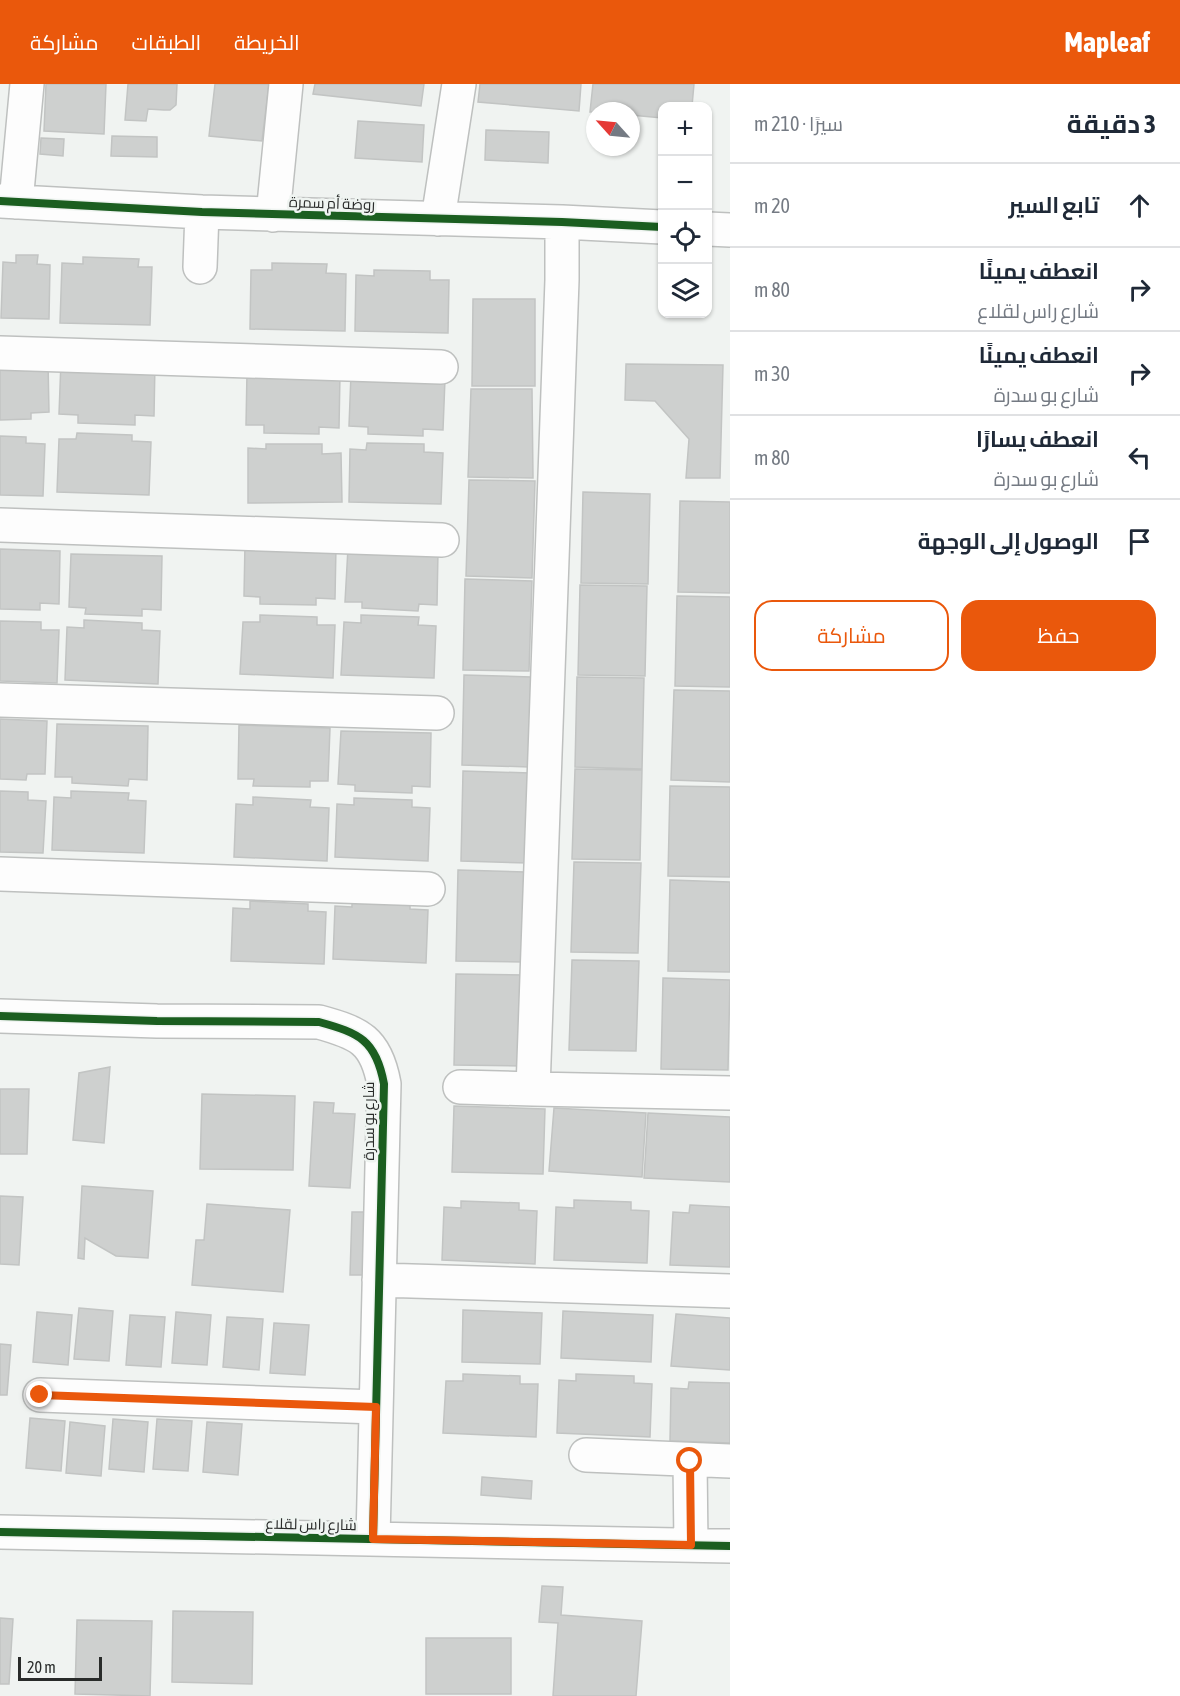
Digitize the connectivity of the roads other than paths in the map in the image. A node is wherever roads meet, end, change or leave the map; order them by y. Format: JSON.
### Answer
{"nodes":[{"id":1,"x":27,"y":84,"type":"edge"},
{"id":2,"x":286,"y":84,"type":"edge"},
{"id":3,"x":459,"y":84,"type":"edge"},
{"id":4,"x":8,"y":201,"type":"edge"},
{"id":5,"x":202,"y":212,"type":"junction"},
{"id":6,"x":273,"y":215,"type":"junction"},
{"id":7,"x":438,"y":219,"type":"junction"},
{"id":8,"x":562,"y":222,"type":"junction"},
{"id":9,"x":658,"y":227,"type":"edge"},
{"id":10,"x":712,"y":229,"type":"edge"},
{"id":11,"x":730,"y":230,"type":"edge"},
{"id":12,"x":200,"y":267,"type":"dead end"},
{"id":13,"x":0,"y":353,"type":"edge"},
{"id":14,"x":441,"y":367,"type":"dead end"},
{"id":15,"x":0,"y":525,"type":"edge"},
{"id":16,"x":442,"y":540,"type":"dead end"},
{"id":17,"x":0,"y":700,"type":"edge"},
{"id":18,"x":437,"y":712,"type":"dead end"},
{"id":19,"x":0,"y":874,"type":"edge"},
{"id":20,"x":428,"y":889,"type":"dead end"},
{"id":21,"x":0,"y":1016,"type":"edge"},
{"id":22,"x":459,"y":1087,"type":"dead end"},
{"id":23,"x":533,"y":1089,"type":"junction"},
{"id":24,"x":730,"y":1093,"type":"edge"},
{"id":25,"x":379,"y":1280,"type":"junction"},
{"id":26,"x":730,"y":1291,"type":"edge"},
{"id":27,"x":40,"y":1395,"type":"dead end"},
{"id":28,"x":376,"y":1407,"type":"junction"},
{"id":29,"x":586,"y":1455,"type":"dead end"},
{"id":30,"x":690,"y":1461,"type":"junction"},
{"id":31,"x":730,"y":1461,"type":"edge"},
{"id":32,"x":0,"y":1532,"type":"edge"},
{"id":33,"x":373,"y":1539,"type":"junction"},
{"id":34,"x":691,"y":1545,"type":"junction"},
{"id":35,"x":730,"y":1546,"type":"edge"}],
"edges":[{"from":1,"to":4,"type":"street"},
{"from":2,"to":6,"type":"street"},
{"from":3,"to":7,"type":"street"},
{"from":4,"to":5,"type":"street","name":"روضة أم سمرة"},
{"from":5,"to":6,"type":"street","name":"روضة أم سمرة"},
{"from":5,"to":12,"type":"street"},
{"from":6,"to":7,"type":"street","name":"روضة أم سمرة"},
{"from":7,"to":8,"type":"street","name":"روضة أم سمرة"},
{"from":8,"to":9,"type":"street","name":"روضة أم سمرة"},
{"from":8,"to":23,"type":"street"},
{"from":10,"to":11,"type":"street"},
{"from":13,"to":14,"type":"street"},
{"from":15,"to":16,"type":"street"},
{"from":17,"to":18,"type":"street"},
{"from":19,"to":20,"type":"street"},
{"from":21,"to":25,"type":"street","name":"شارع بو سدرة"},
{"from":22,"to":23,"type":"street"},
{"from":23,"to":24,"type":"street"},
{"from":25,"to":26,"type":"street"},
{"from":25,"to":28,"type":"street","name":"شارع بو سدرة"},
{"from":27,"to":28,"type":"street"},
{"from":28,"to":33,"type":"street","name":"شارع بو سدرة"},
{"from":29,"to":30,"type":"street"},
{"from":30,"to":31,"type":"street"},
{"from":30,"to":34,"type":"street"},
{"from":32,"to":33,"type":"street","name":"شارع راس لقلاع"},
{"from":33,"to":34,"type":"street","name":"شارع راس لقلاع"},
{"from":34,"to":35,"type":"street","name":"شارع راس لقلاع"}]}
